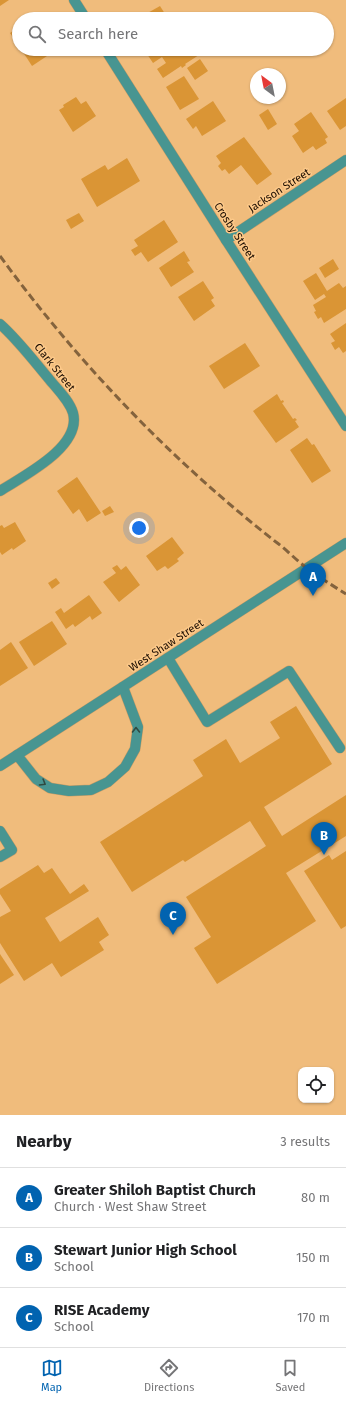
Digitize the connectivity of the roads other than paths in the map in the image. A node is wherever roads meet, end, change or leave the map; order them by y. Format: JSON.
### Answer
{"nodes":[{"id":1,"x":74,"y":0,"type":"edge"},
{"id":2,"x":82,"y":12,"type":"edge"},
{"id":3,"x":109,"y":56,"type":"edge"},
{"id":4,"x":346,"y":160,"type":"edge"},
{"id":5,"x":226,"y":240,"type":"junction"},
{"id":6,"x":0,"y":324,"type":"edge"},
{"id":7,"x":346,"y":426,"type":"edge"},
{"id":8,"x":0,"y":491,"type":"edge"},
{"id":9,"x":346,"y":543,"type":"edge"},
{"id":10,"x":168,"y":658,"type":"junction"},
{"id":11,"x":123,"y":687,"type":"junction"},
{"id":12,"x":340,"y":748,"type":"dead end"},
{"id":13,"x":17,"y":755,"type":"junction"},
{"id":14,"x":0,"y":766,"type":"edge"},
{"id":15,"x":0,"y":831,"type":"edge"},
{"id":16,"x":0,"y":857,"type":"edge"}],
"edges":[{"from":1,"to":2,"type":"street"},
{"from":3,"to":5,"type":"street","name":"Crosby Street"},
{"from":4,"to":5,"type":"street","name":"Jackson Street"},
{"from":5,"to":7,"type":"street","name":"Crosby Street"},
{"from":6,"to":8,"type":"street","name":"Clark Street"},
{"from":9,"to":10,"type":"street","name":"West Shaw Street"},
{"from":10,"to":11,"type":"street","name":"West Shaw Street"},
{"from":10,"to":12,"type":"street"},
{"from":11,"to":13,"type":"street","name":"West Shaw Street"},
{"from":13,"to":11,"type":"street","one_way":true},
{"from":13,"to":14,"type":"street","name":"West Shaw Street"},
{"from":15,"to":16,"type":"street"}]}
